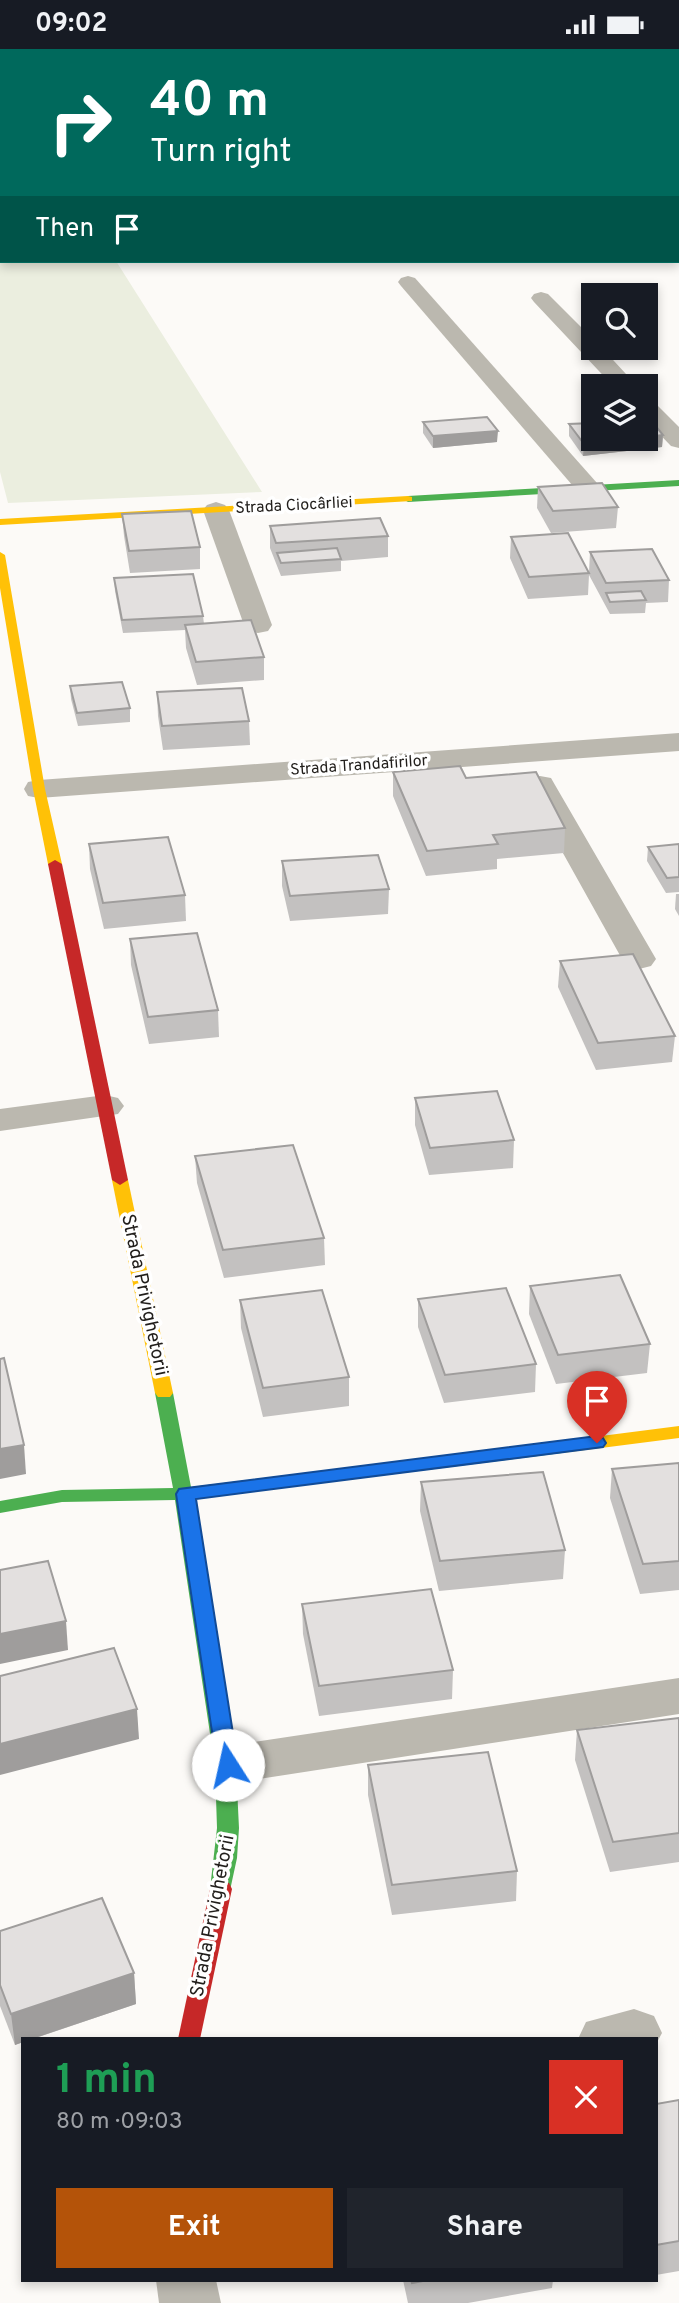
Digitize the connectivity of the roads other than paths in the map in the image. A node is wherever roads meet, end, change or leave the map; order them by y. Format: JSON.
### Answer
{"nodes":[{"id":1,"x":408,"y":282,"type":"dead end"},
{"id":2,"x":541,"y":298,"type":"dead end"},
{"id":3,"x":614,"y":374,"type":"edge"},
{"id":4,"x":658,"y":419,"type":"edge"},
{"id":5,"x":679,"y":441,"type":"edge"},
{"id":6,"x":679,"y":483,"type":"edge"},
{"id":7,"x":588,"y":488,"type":"junction"},
{"id":8,"x":216,"y":510,"type":"junction"},
{"id":9,"x":0,"y":522,"type":"edge"},
{"id":10,"x":0,"y":555,"type":"edge"},
{"id":11,"x":258,"y":625,"type":"dead end"},
{"id":12,"x":671,"y":743,"type":"edge"},
{"id":13,"x":523,"y":754,"type":"junction"},
{"id":14,"x":679,"y":770,"type":"edge"},
{"id":15,"x":40,"y":789,"type":"junction"},
{"id":16,"x":639,"y":960,"type":"edge"},
{"id":17,"x":105,"y":1106,"type":"junction"},
{"id":18,"x":0,"y":1120,"type":"edge"},
{"id":19,"x":679,"y":1432,"type":"edge"},
{"id":20,"x":186,"y":1494,"type":"junction"},
{"id":21,"x":0,"y":1507,"type":"edge"},
{"id":22,"x":679,"y":1696,"type":"edge"},
{"id":23,"x":228,"y":1765,"type":"junction"},
{"id":24,"x":189,"y":2037,"type":"edge"},
{"id":25,"x":186,"y":2282,"type":"edge"},
{"id":26,"x":190,"y":2303,"type":"edge"}],
"edges":[{"from":1,"to":7,"type":"street"},
{"from":2,"to":3,"type":"street"},
{"from":4,"to":5,"type":"street"},
{"from":6,"to":7,"type":"street","name":"Strada Ciocârliei"},
{"from":7,"to":8,"type":"street","name":"Strada Ciocârliei"},
{"from":8,"to":9,"type":"street","name":"Strada Ciocârliei"},
{"from":8,"to":11,"type":"street"},
{"from":10,"to":15,"type":"street","name":"Strada Privighetorii"},
{"from":12,"to":13,"type":"street","name":"Strada Trandafirilor"},
{"from":12,"to":14,"type":"street"},
{"from":13,"to":15,"type":"street","name":"Strada Trandafirilor"},
{"from":13,"to":16,"type":"street"},
{"from":15,"to":17,"type":"street","name":"Strada Privighetorii"},
{"from":17,"to":18,"type":"street"},
{"from":17,"to":20,"type":"street","name":"Strada Privighetorii"},
{"from":19,"to":20,"type":"street"},
{"from":20,"to":21,"type":"street"},
{"from":20,"to":23,"type":"street","name":"Strada Privighetorii"},
{"from":22,"to":23,"type":"street"},
{"from":23,"to":24,"type":"street","name":"Strada Privighetorii"},
{"from":25,"to":26,"type":"street"}]}
